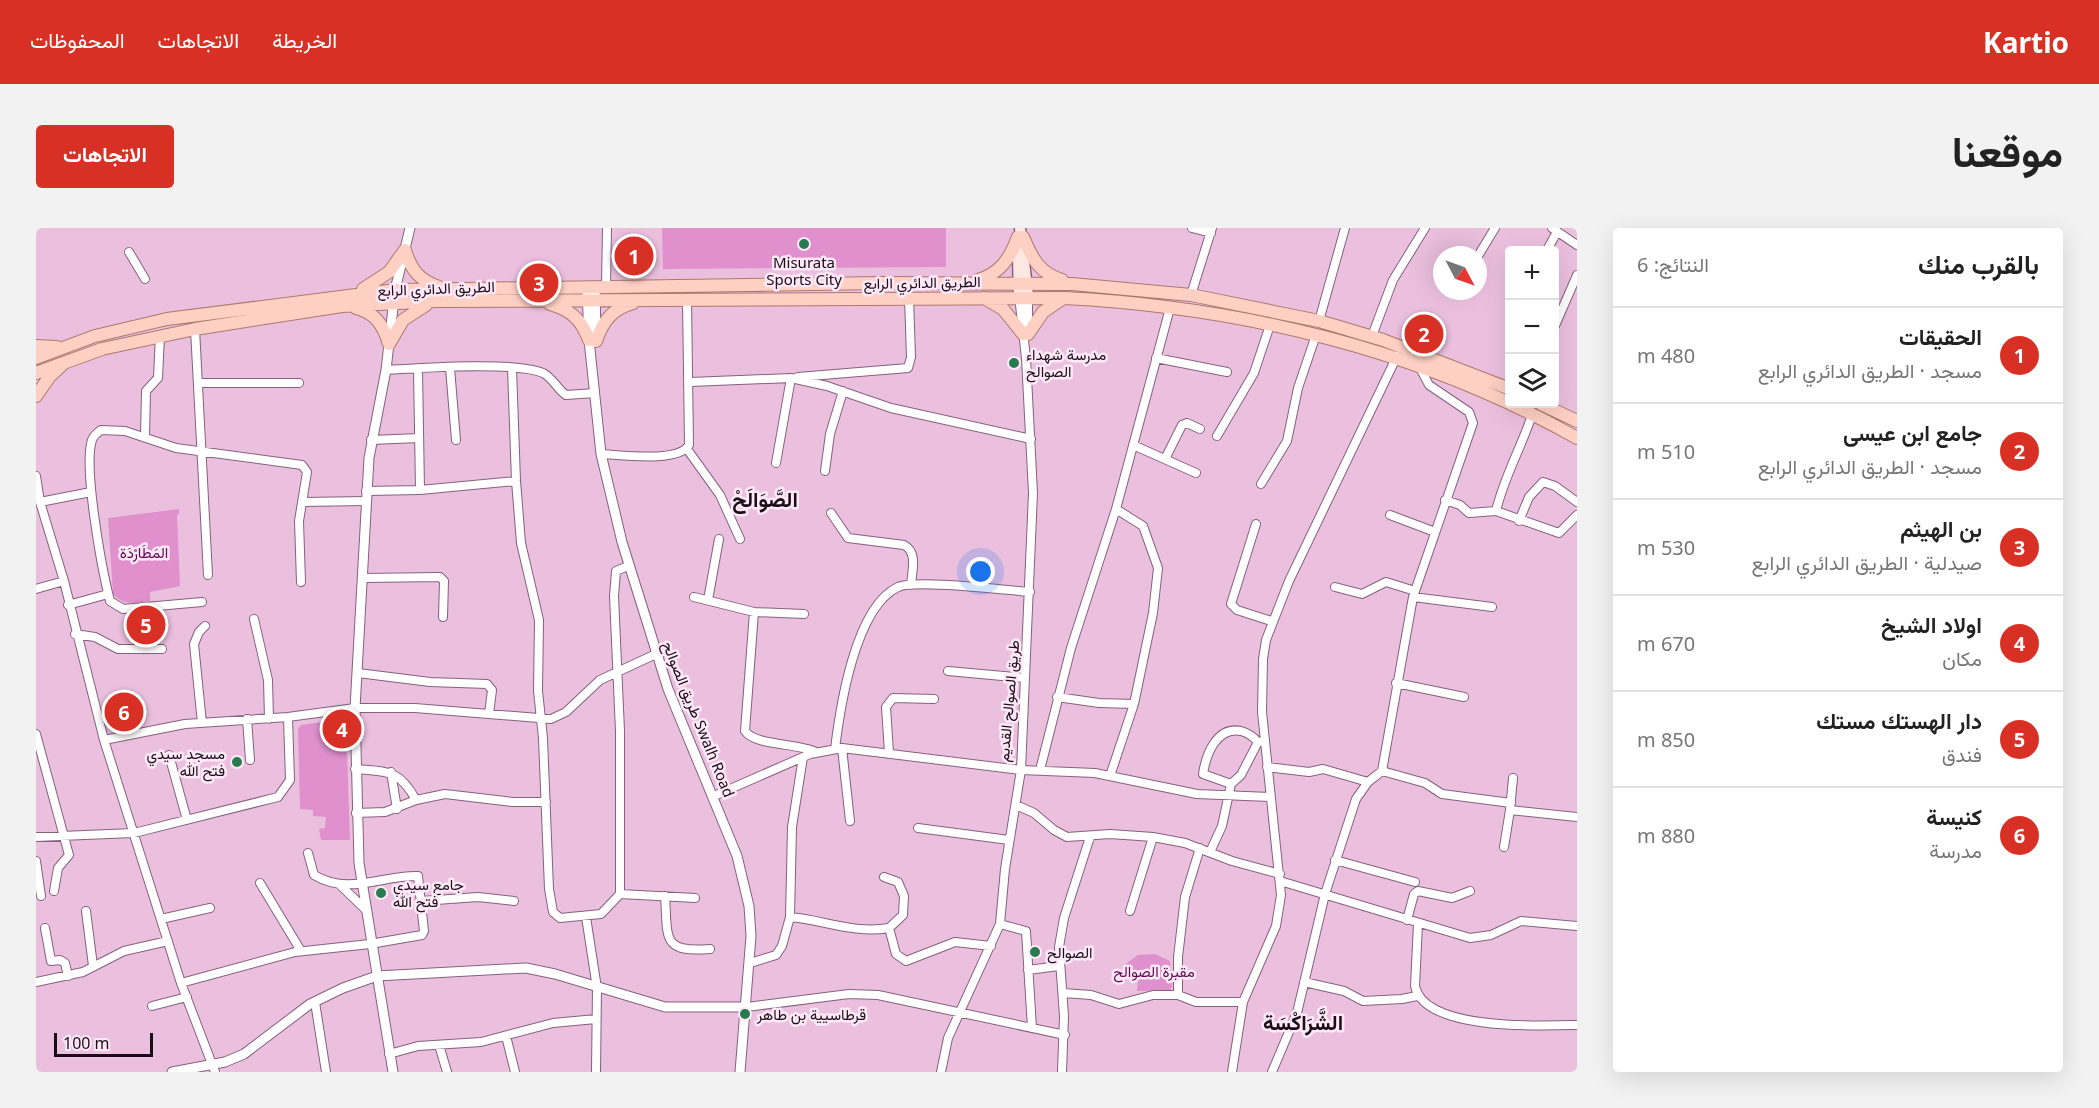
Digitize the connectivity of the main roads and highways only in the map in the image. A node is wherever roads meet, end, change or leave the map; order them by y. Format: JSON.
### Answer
{"nodes":[{"id":1,"x":1020,"y":233,"type":"edge"},
{"id":2,"x":971,"y":282,"type":"junction"},
{"id":3,"x":1023,"y":283,"type":"junction"},
{"id":4,"x":1072,"y":284,"type":"junction"},
{"id":5,"x":443,"y":289,"type":"junction"},
{"id":6,"x":354,"y":293,"type":"junction"},
{"id":7,"x":594,"y":293,"type":"junction"},
{"id":8,"x":980,"y":296,"type":"junction"},
{"id":9,"x":1024,"y":296,"type":"junction"},
{"id":10,"x":1065,"y":298,"type":"junction"},
{"id":11,"x":437,"y":301,"type":"junction"},
{"id":12,"x":528,"y":301,"type":"junction"},
{"id":13,"x":642,"y":301,"type":"junction"},
{"id":14,"x":342,"y":306,"type":"junction"},
{"id":15,"x":36,"y":346,"type":"edge"},
{"id":16,"x":67,"y":346,"type":"junction"},
{"id":17,"x":77,"y":357,"type":"junction"},
{"id":18,"x":36,"y":358,"type":"edge"},
{"id":19,"x":36,"y":373,"type":"edge"},
{"id":20,"x":1505,"y":387,"type":"edge"},
{"id":21,"x":36,"y":396,"type":"edge"},
{"id":22,"x":1549,"y":408,"type":"edge"},
{"id":23,"x":1577,"y":422,"type":"edge"},
{"id":24,"x":1577,"y":438,"type":"edge"}],
"edges":[{"from":1,"to":2,"type":"main road"},
{"from":1,"to":3,"type":"main road","name":"طريق الصوالح القديم"},
{"from":1,"to":4,"type":"main road"},
{"from":2,"to":3,"type":"main road","name":"الطريق الدائري الرابع"},
{"from":2,"to":7,"type":"main road","name":"الطريق الدائري الرابع"},
{"from":3,"to":4,"type":"main road","name":"الطريق الدائري الرابع"},
{"from":3,"to":9,"type":"main road","name":"طريق الصوالح القديم"},
{"from":4,"to":20,"type":"main road","name":"الطريق الدائري الرابع"},
{"from":5,"to":6,"type":"main road","name":"الطريق الدائري الرابع"},
{"from":5,"to":6,"type":"main road"},
{"from":5,"to":7,"type":"main road","name":"الطريق الدائري الرابع"},
{"from":6,"to":16,"type":"main road","name":"الطريق الدائري الرابع"},
{"from":7,"to":12,"type":"main road","name":"الطريق الدائري الرابع"},
{"from":7,"to":13,"type":"main road","name":"الطريق الدائري الرابع"},
{"from":8,"to":9,"type":"main road","name":"الطريق الدائري الرابع"},
{"from":8,"to":10,"type":"main road"},
{"from":8,"to":13,"type":"main road","name":"الطريق الدائري الرابع"},
{"from":9,"to":10,"type":"main road","name":"الطريق الدائري الرابع"},
{"from":10,"to":24,"type":"main road","name":"الطريق الدائري الرابع"},
{"from":11,"to":12,"type":"main road","name":"الطريق الدائري الرابع"},
{"from":11,"to":14,"type":"main road","name":"الطريق الدائري الرابع"},
{"from":11,"to":14,"type":"main road"},
{"from":12,"to":13,"type":"main road"},
{"from":14,"to":17,"type":"main road","name":"الطريق الدائري الرابع"},
{"from":15,"to":16,"type":"main road"},
{"from":16,"to":18,"type":"main road","name":"الطريق الدائري الرابع"},
{"from":17,"to":19,"type":"main road","name":"الطريق الدائري الرابع"},
{"from":17,"to":21,"type":"main road"},
{"from":22,"to":23,"type":"main road"}]}
